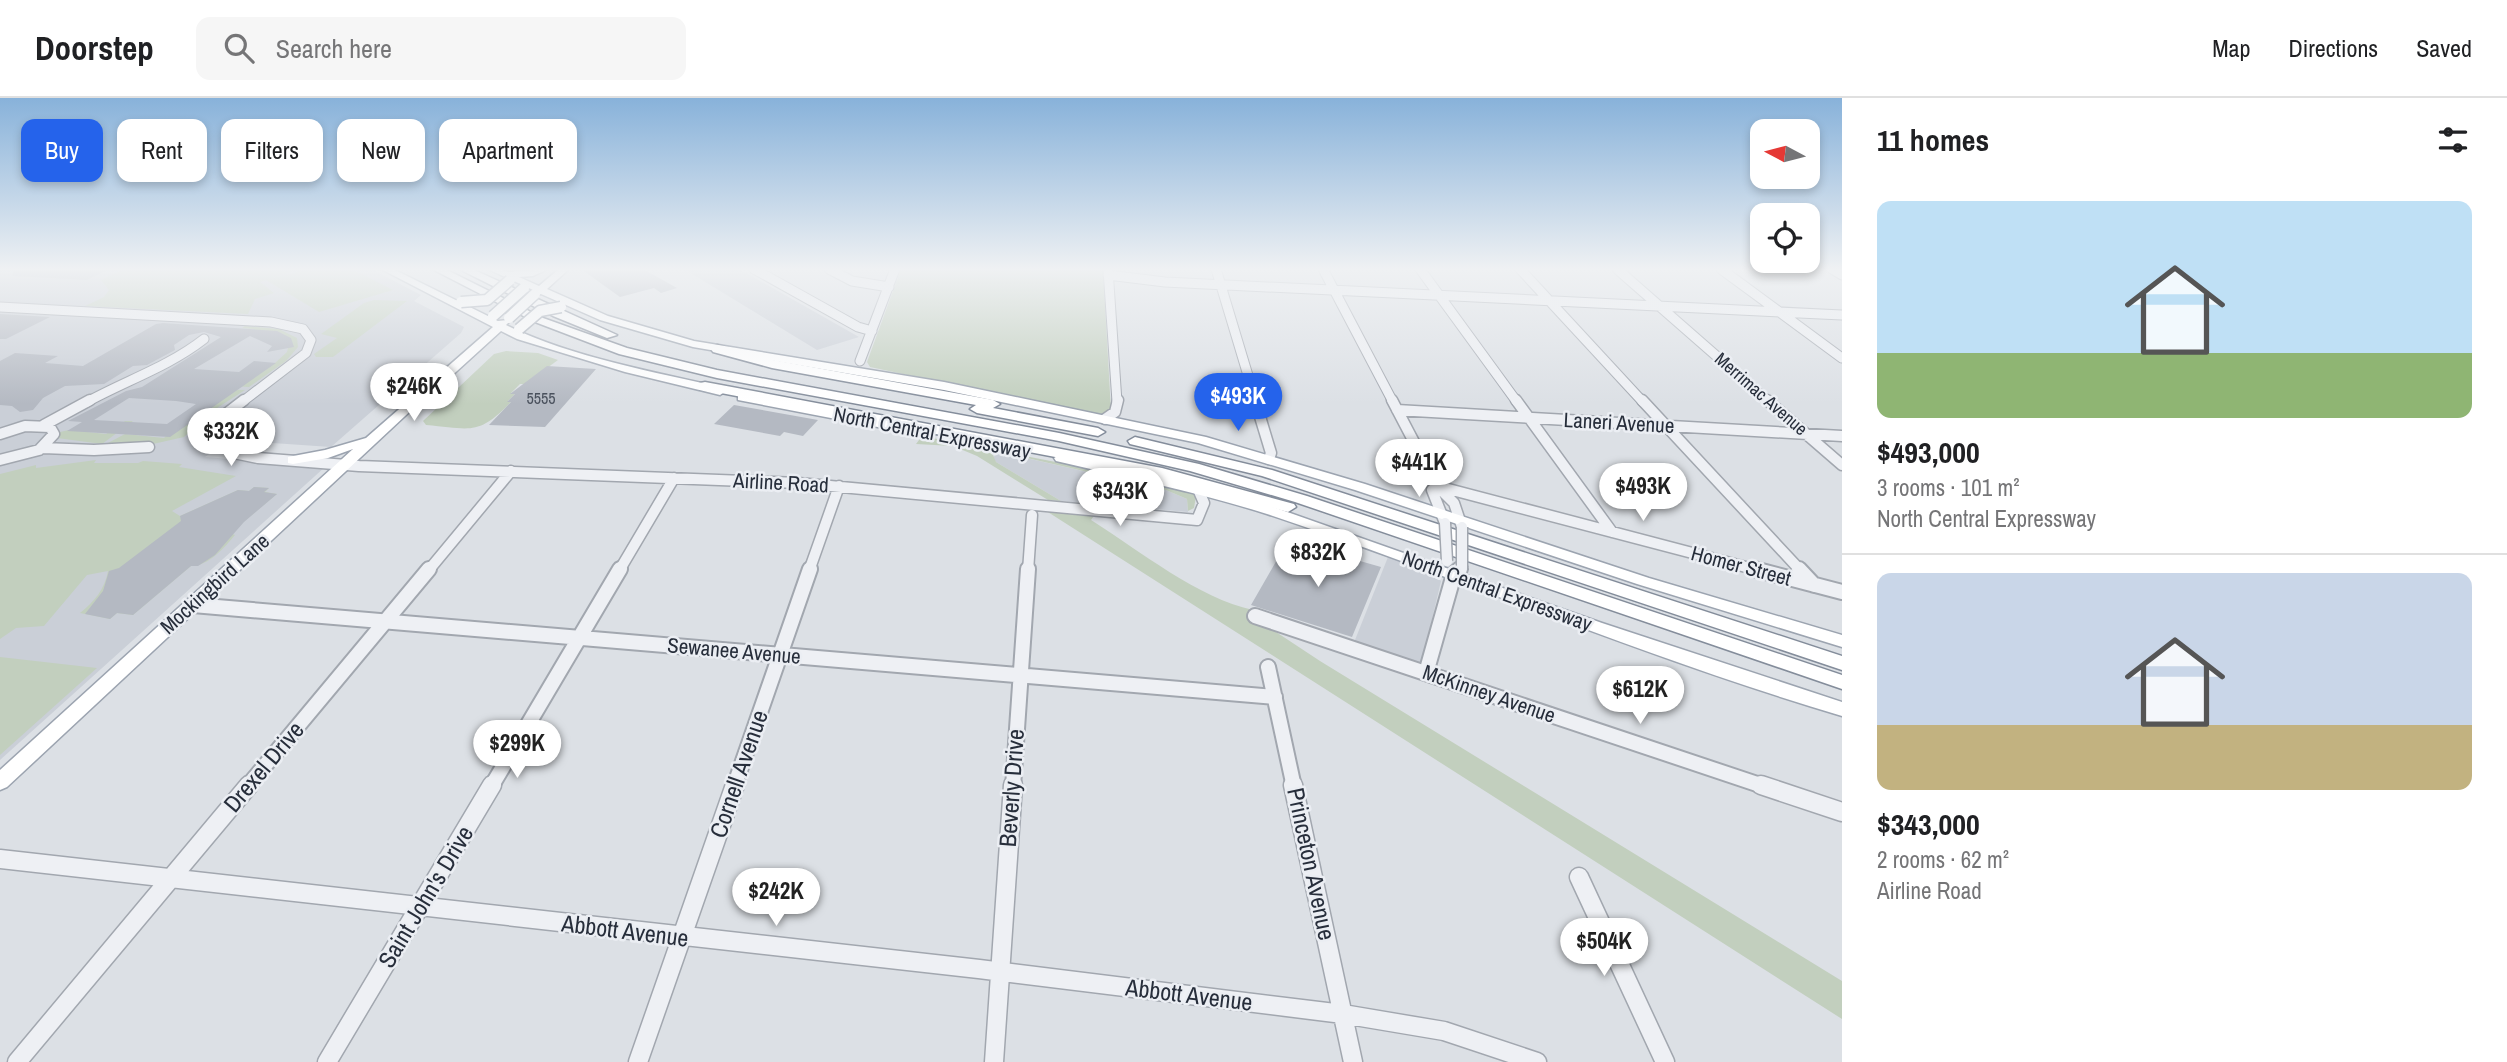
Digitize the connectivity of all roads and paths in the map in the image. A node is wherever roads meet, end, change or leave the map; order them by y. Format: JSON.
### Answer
{"nodes":[{"id":1,"x":135,"y":314,"type":"edge"},
{"id":2,"x":478,"y":314,"type":"edge"},
{"id":3,"x":501,"y":314,"type":"edge"},
{"id":4,"x":512,"y":314,"type":"edge"},
{"id":5,"x":527,"y":314,"type":"edge"},
{"id":6,"x":534,"y":314,"type":"edge"},
{"id":7,"x":561,"y":314,"type":"edge"},
{"id":8,"x":598,"y":314,"type":"edge"},
{"id":9,"x":835,"y":314,"type":"edge"},
{"id":10,"x":878,"y":314,"type":"edge"},
{"id":11,"x":1111,"y":314,"type":"edge"},
{"id":12,"x":1230,"y":314,"type":"edge"},
{"id":13,"x":1347,"y":314,"type":"edge"},
{"id":14,"x":1453,"y":314,"type":"edge"},
{"id":15,"x":1563,"y":314,"type":"edge"},
{"id":16,"x":1669,"y":314,"type":"edge"},
{"id":17,"x":1782,"y":314,"type":"edge"},
{"id":18,"x":1821,"y":314,"type":"edge"},
{"id":19,"x":1842,"y":315,"type":"edge"},
{"id":20,"x":493,"y":321,"type":"junction"},
{"id":21,"x":872,"y":331,"type":"junction"},
{"id":22,"x":520,"y":333,"type":"junction"},
{"id":23,"x":204,"y":339,"type":"dead end"},
{"id":24,"x":717,"y":349,"type":"junction"},
{"id":25,"x":471,"y":351,"type":"junction"},
{"id":26,"x":1842,"y":358,"type":"edge"},
{"id":27,"x":860,"y":361,"type":"dead end"},
{"id":28,"x":429,"y":386,"type":"junction"},
{"id":29,"x":705,"y":386,"type":"junction"},
{"id":30,"x":1397,"y":410,"type":"junction"},
{"id":31,"x":1531,"y":418,"type":"junction"},
{"id":32,"x":1105,"y":419,"type":"junction"},
{"id":33,"x":1056,"y":423,"type":"junction"},
{"id":34,"x":44,"y":425,"type":"junction"},
{"id":35,"x":1666,"y":426,"type":"junction"},
{"id":36,"x":0,"y":434,"type":"edge"},
{"id":37,"x":1807,"y":434,"type":"junction"},
{"id":38,"x":376,"y":436,"type":"junction"},
{"id":39,"x":1842,"y":436,"type":"edge"},
{"id":40,"x":43,"y":447,"type":"junction"},
{"id":41,"x":149,"y":447,"type":"dead end"},
{"id":42,"x":1269,"y":459,"type":"junction"},
{"id":43,"x":293,"y":460,"type":"junction"},
{"id":44,"x":1,"y":461,"type":"edge"},
{"id":45,"x":345,"y":464,"type":"junction"},
{"id":46,"x":1842,"y":465,"type":"edge"},
{"id":47,"x":511,"y":471,"type":"junction"},
{"id":48,"x":674,"y":478,"type":"junction"},
{"id":49,"x":839,"y":486,"type":"junction"},
{"id":50,"x":1437,"y":486,"type":"junction"},
{"id":51,"x":1198,"y":489,"type":"junction"},
{"id":52,"x":1223,"y":496,"type":"junction"},
{"id":53,"x":1204,"y":503,"type":"junction"},
{"id":54,"x":1032,"y":515,"type":"dead end"},
{"id":55,"x":1453,"y":521,"type":"junction"},
{"id":56,"x":1612,"y":532,"type":"junction"},
{"id":57,"x":1398,"y":533,"type":"junction"},
{"id":58,"x":1454,"y":568,"type":"junction"},
{"id":59,"x":1814,"y":585,"type":"junction"},
{"id":60,"x":1842,"y":592,"type":"edge"},
{"id":61,"x":193,"y":605,"type":"junction"},
{"id":62,"x":1255,"y":616,"type":"dead end"},
{"id":63,"x":386,"y":621,"type":"junction"},
{"id":64,"x":580,"y":638,"type":"junction"},
{"id":65,"x":1842,"y":642,"type":"edge"},
{"id":66,"x":780,"y":655,"type":"junction"},
{"id":67,"x":1842,"y":663,"type":"edge"},
{"id":68,"x":1268,"y":667,"type":"dead end"},
{"id":69,"x":1426,"y":673,"type":"junction"},
{"id":70,"x":1020,"y":675,"type":"junction"},
{"id":71,"x":1842,"y":682,"type":"edge"},
{"id":72,"x":1275,"y":697,"type":"junction"},
{"id":73,"x":1842,"y":709,"type":"edge"},
{"id":74,"x":0,"y":782,"type":"edge"},
{"id":75,"x":1842,"y":812,"type":"edge"},
{"id":76,"x":0,"y":859,"type":"edge"},
{"id":77,"x":1579,"y":877,"type":"dead end"},
{"id":78,"x":170,"y":879,"type":"junction"},
{"id":79,"x":419,"y":908,"type":"junction"},
{"id":80,"x":681,"y":938,"type":"junction"},
{"id":81,"x":1000,"y":972,"type":"junction"},
{"id":82,"x":1343,"y":1014,"type":"junction"},
{"id":83,"x":17,"y":1062,"type":"edge"},
{"id":84,"x":327,"y":1062,"type":"edge"},
{"id":85,"x":638,"y":1062,"type":"edge"},
{"id":86,"x":994,"y":1062,"type":"edge"},
{"id":87,"x":1353,"y":1062,"type":"edge"},
{"id":88,"x":1537,"y":1062,"type":"edge"},
{"id":89,"x":1665,"y":1062,"type":"edge"}],
"edges":[{"from":1,"to":43,"type":"street","name":"Airline Road"},
{"from":2,"to":20,"type":"main road","name":"North Central Expressway"},
{"from":3,"to":20,"type":"main road","bridge":true},
{"from":4,"to":20,"type":"main road","bridge":true},
{"from":5,"to":57,"type":"highway","name":"North Central Expressway"},
{"from":6,"to":22,"type":"main road","bridge":true},
{"from":7,"to":33,"type":"highway","name":"North Central Expressway"},
{"from":8,"to":24,"type":"main road"},
{"from":9,"to":21,"type":"street"},
{"from":10,"to":21,"type":"street"},
{"from":11,"to":32,"type":"street"},
{"from":12,"to":42,"type":"street"},
{"from":13,"to":30,"type":"street"},
{"from":14,"to":31,"type":"street"},
{"from":15,"to":35,"type":"street"},
{"from":16,"to":37,"type":"street","name":"Merrimac Avenue"},
{"from":17,"to":26,"type":"street"},
{"from":18,"to":19,"type":"street"},
{"from":20,"to":22,"type":"main road","name":"North Central Expressway"},
{"from":20,"to":25,"type":"main road","name":"Mockingbird Lane"},
{"from":20,"to":28,"type":"main road","name":"Mockingbird Lane"},
{"from":21,"to":27,"type":"street"},
{"from":22,"to":25,"type":"main road"},
{"from":22,"to":29,"type":"main road","name":"North Central Expressway"},
{"from":23,"to":34,"type":"street"},
{"from":24,"to":32,"type":"main road"},
{"from":24,"to":33,"type":"highway"},
{"from":25,"to":28,"type":"main road","name":"Mockingbird Lane"},
{"from":28,"to":38,"type":"main road","name":"Mockingbird Lane"},
{"from":29,"to":51,"type":"main road","name":"North Central Expressway"},
{"from":29,"to":57,"type":"highway"},
{"from":30,"to":31,"type":"street","name":"Laneri Avenue"},
{"from":30,"to":50,"type":"street"},
{"from":31,"to":35,"type":"street","name":"Laneri Avenue"},
{"from":31,"to":56,"type":"street"},
{"from":32,"to":42,"type":"main road"},
{"from":33,"to":67,"type":"highway","name":"North Central Expressway"},
{"from":34,"to":36,"type":"street"},
{"from":34,"to":40,"type":"street"},
{"from":35,"to":37,"type":"street","name":"Laneri Avenue"},
{"from":35,"to":59,"type":"street"},
{"from":37,"to":39,"type":"street","name":"Laneri Avenue"},
{"from":37,"to":46,"type":"street","name":"Merrimac Avenue"},
{"from":38,"to":43,"type":"main road"},
{"from":38,"to":45,"type":"main road","name":"Mockingbird Lane"},
{"from":40,"to":41,"type":"street"},
{"from":40,"to":44,"type":"street"},
{"from":42,"to":55,"type":"main road"},
{"from":43,"to":45,"type":"street","name":"Airline Road"},
{"from":45,"to":47,"type":"street","name":"Airline Road"},
{"from":45,"to":61,"type":"main road","name":"Mockingbird Lane"},
{"from":47,"to":48,"type":"street","name":"Airline Road"},
{"from":47,"to":63,"type":"street","name":"Drexel Drive"},
{"from":48,"to":49,"type":"street","name":"Airline Road"},
{"from":48,"to":64,"type":"street","name":"Saint John's Drive"},
{"from":49,"to":53,"type":"street","name":"Airline Road"},
{"from":49,"to":66,"type":"street","name":"Cornell Avenue"},
{"from":50,"to":55,"type":"street"},
{"from":50,"to":55,"type":"street"},
{"from":50,"to":56,"type":"street","name":"Homer Street"},
{"from":51,"to":52,"type":"main road","name":"North Central Expressway"},
{"from":51,"to":53,"type":"street"},
{"from":52,"to":53,"type":"street","name":"Airline Road"},
{"from":52,"to":58,"type":"main road","name":"North Central Expressway"},
{"from":54,"to":70,"type":"street","name":"Beverly Drive"},
{"from":55,"to":58,"type":"street","bridge":true},
{"from":55,"to":65,"type":"main road"},
{"from":56,"to":59,"type":"street","name":"Homer Street"},
{"from":57,"to":71,"type":"highway","name":"North Central Expressway"},
{"from":58,"to":69,"type":"street"},
{"from":58,"to":73,"type":"main road","name":"North Central Expressway"},
{"from":59,"to":60,"type":"street","name":"Homer Street"},
{"from":61,"to":63,"type":"street","name":"Sewanee Avenue"},
{"from":61,"to":74,"type":"main road","name":"Mockingbird Lane"},
{"from":62,"to":69,"type":"street","name":"McKinney Avenue"},
{"from":63,"to":64,"type":"street","name":"Sewanee Avenue"},
{"from":63,"to":78,"type":"street","name":"Drexel Drive"},
{"from":64,"to":66,"type":"street","name":"Sewanee Avenue"},
{"from":64,"to":79,"type":"street","name":"Saint John's Drive"},
{"from":66,"to":70,"type":"street","name":"Sewanee Avenue"},
{"from":66,"to":80,"type":"street","name":"Cornell Avenue"},
{"from":68,"to":72,"type":"street","name":"Princeton Avenue"},
{"from":69,"to":75,"type":"street","name":"McKinney Avenue"},
{"from":70,"to":72,"type":"street","name":"Sewanee Avenue"},
{"from":70,"to":81,"type":"street","name":"Beverly Drive"},
{"from":72,"to":82,"type":"street","name":"Princeton Avenue"},
{"from":76,"to":78,"type":"street","name":"Abbott Avenue"},
{"from":77,"to":89,"type":"street"},
{"from":78,"to":79,"type":"street","name":"Abbott Avenue"},
{"from":78,"to":83,"type":"street","name":"Drexel Drive"},
{"from":79,"to":80,"type":"street","name":"Abbott Avenue"},
{"from":79,"to":84,"type":"street","name":"Saint John's Drive"},
{"from":80,"to":81,"type":"street","name":"Abbott Avenue"},
{"from":80,"to":85,"type":"street","name":"Cornell Avenue"},
{"from":81,"to":82,"type":"street","name":"Abbott Avenue"},
{"from":81,"to":86,"type":"street","name":"Beverly Drive"},
{"from":82,"to":87,"type":"street","name":"Princeton Avenue"},
{"from":82,"to":88,"type":"street","name":"Abbott Avenue"}]}
